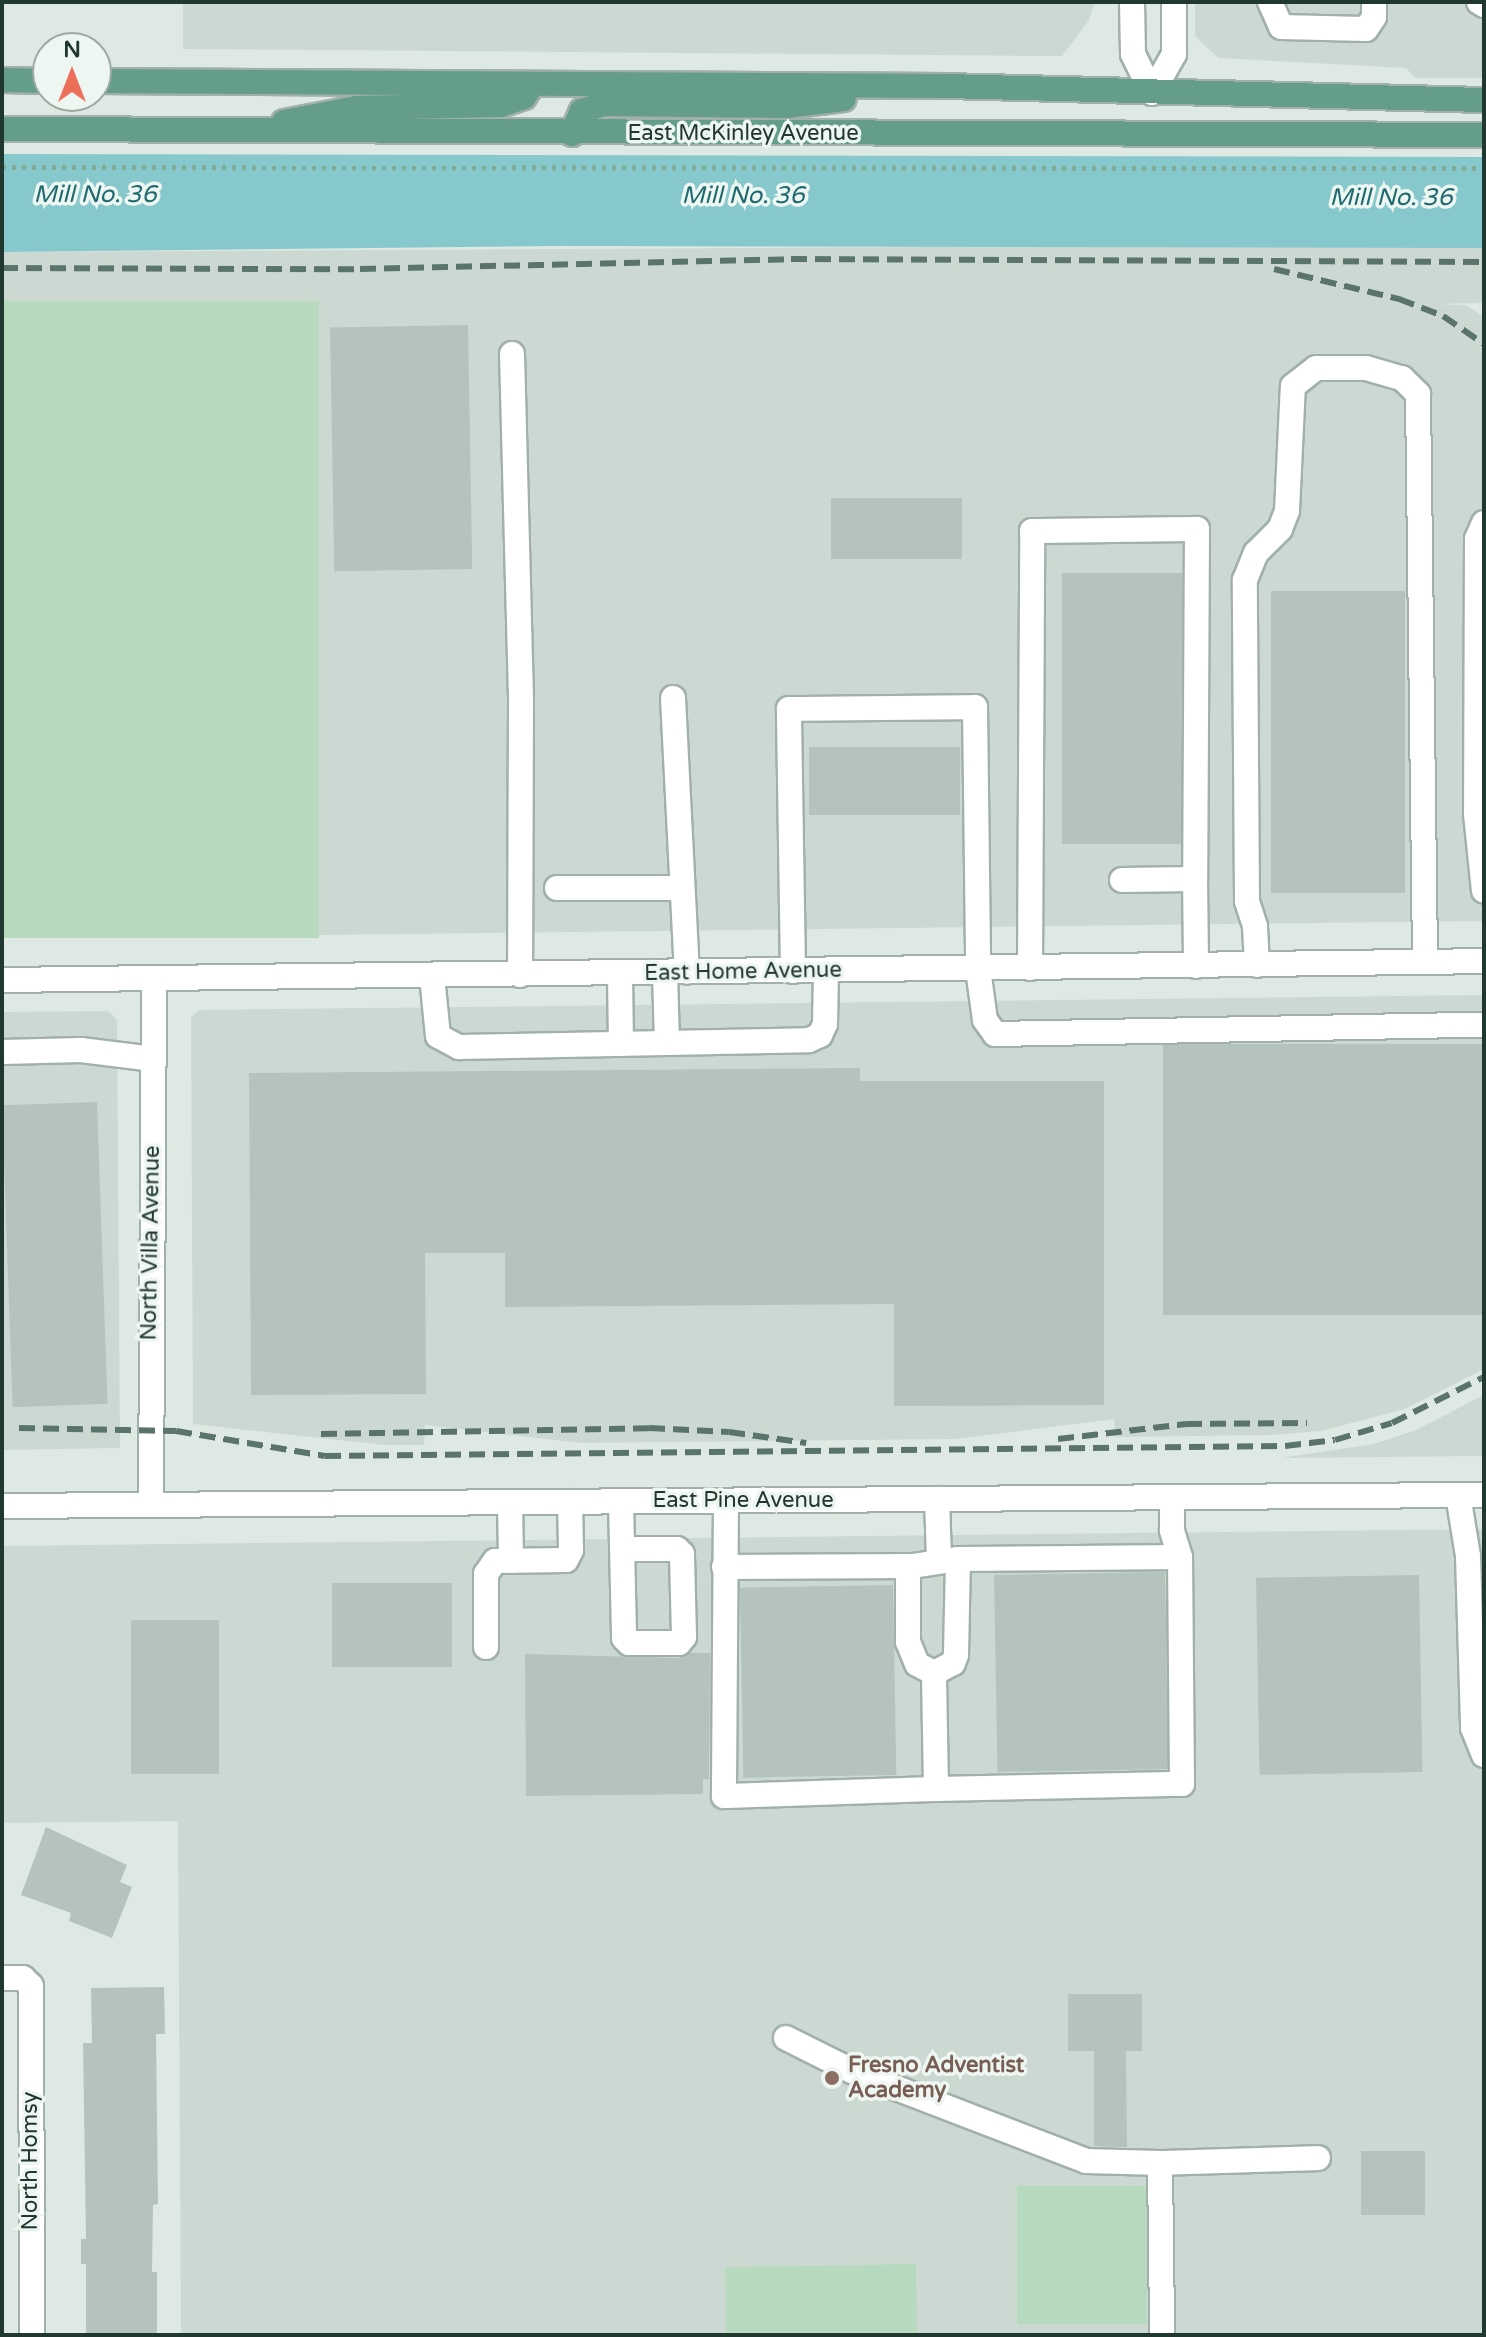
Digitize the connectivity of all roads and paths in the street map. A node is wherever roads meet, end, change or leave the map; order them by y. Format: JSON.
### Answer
{"nodes":[{"id":1,"x":1132,"y":2,"type":"edge"},
{"id":2,"x":1174,"y":2,"type":"edge"},
{"id":3,"x":1270,"y":2,"type":"edge"},
{"id":4,"x":1374,"y":2,"type":"edge"},
{"id":5,"x":2,"y":80,"type":"edge"},
{"id":6,"x":32,"y":81,"type":"edge"},
{"id":7,"x":112,"y":81,"type":"edge"},
{"id":8,"x":532,"y":85,"type":"junction"},
{"id":9,"x":945,"y":86,"type":"junction"},
{"id":10,"x":1152,"y":93,"type":"junction"},
{"id":11,"x":1484,"y":100,"type":"edge"},
{"id":12,"x":2,"y":129,"type":"edge"},
{"id":13,"x":226,"y":133,"type":"junction"},
{"id":14,"x":572,"y":134,"type":"junction"},
{"id":15,"x":1151,"y":135,"type":"junction"},
{"id":16,"x":1484,"y":135,"type":"edge"},
{"id":17,"x":2,"y":167,"type":"edge"},
{"id":18,"x":1484,"y":168,"type":"edge"},
{"id":19,"x":512,"y":354,"type":"dead end"},
{"id":20,"x":1484,"y":523,"type":"edge"},
{"id":21,"x":673,"y":698,"type":"dead end"},
{"id":22,"x":1195,"y":879,"type":"junction"},
{"id":23,"x":1122,"y":880,"type":"dead end"},
{"id":24,"x":557,"y":888,"type":"dead end"},
{"id":25,"x":682,"y":888,"type":"junction"},
{"id":26,"x":1484,"y":891,"type":"edge"},
{"id":27,"x":1484,"y":961,"type":"edge"},
{"id":28,"x":1425,"y":962,"type":"junction"},
{"id":29,"x":1257,"y":965,"type":"junction"},
{"id":30,"x":1196,"y":966,"type":"junction"},
{"id":31,"x":1030,"y":968,"type":"junction"},
{"id":32,"x":978,"y":969,"type":"junction"},
{"id":33,"x":793,"y":971,"type":"junction"},
{"id":34,"x":826,"y":971,"type":"junction"},
{"id":35,"x":676,"y":973,"type":"junction"},
{"id":36,"x":620,"y":974,"type":"junction"},
{"id":37,"x":520,"y":975,"type":"junction"},
{"id":38,"x":432,"y":976,"type":"junction"},
{"id":39,"x":2,"y":980,"type":"edge"},
{"id":40,"x":154,"y":980,"type":"junction"},
{"id":41,"x":1484,"y":1025,"type":"edge"},
{"id":42,"x":667,"y":1043,"type":"junction"},
{"id":43,"x":621,"y":1044,"type":"junction"},
{"id":44,"x":2,"y":1052,"type":"edge"},
{"id":45,"x":153,"y":1059,"type":"junction"},
{"id":46,"x":1458,"y":1495,"type":"junction"},
{"id":47,"x":1484,"y":1495,"type":"edge"},
{"id":48,"x":1172,"y":1497,"type":"junction"},
{"id":49,"x":937,"y":1499,"type":"junction"},
{"id":50,"x":726,"y":1501,"type":"junction"},
{"id":51,"x":510,"y":1502,"type":"junction"},
{"id":52,"x":570,"y":1502,"type":"junction"},
{"id":53,"x":621,"y":1502,"type":"junction"},
{"id":54,"x":151,"y":1505,"type":"junction"},
{"id":55,"x":2,"y":1506,"type":"edge"},
{"id":56,"x":622,"y":1549,"type":"dead end"},
{"id":57,"x":1180,"y":1557,"type":"junction"},
{"id":58,"x":948,"y":1558,"type":"junction"},
{"id":59,"x":511,"y":1561,"type":"junction"},
{"id":60,"x":913,"y":1566,"type":"junction"},
{"id":61,"x":724,"y":1567,"type":"junction"},
{"id":62,"x":486,"y":1647,"type":"dead end"},
{"id":63,"x":934,"y":1673,"type":"junction"},
{"id":64,"x":1484,"y":1755,"type":"edge"},
{"id":65,"x":936,"y":1789,"type":"junction"},
{"id":66,"x":2,"y":1978,"type":"edge"},
{"id":67,"x":786,"y":2038,"type":"dead end"},
{"id":68,"x":1318,"y":2158,"type":"dead end"},
{"id":69,"x":1160,"y":2163,"type":"junction"},
{"id":70,"x":32,"y":2335,"type":"edge"},
{"id":71,"x":1162,"y":2335,"type":"edge"}],
"edges":[{"from":1,"to":10,"type":"street"},
{"from":2,"to":10,"type":"street"},
{"from":3,"to":4,"type":"street"},
{"from":5,"to":6,"type":"main road"},
{"from":7,"to":8,"type":"main road"},
{"from":8,"to":9,"type":"main road"},
{"from":8,"to":13,"type":"main road"},
{"from":9,"to":10,"type":"main road"},
{"from":9,"to":14,"type":"main road"},
{"from":10,"to":11,"type":"main road"},
{"from":10,"to":15,"type":"main road"},
{"from":12,"to":13,"type":"main road","name":"East McKinley Avenue"},
{"from":13,"to":14,"type":"main road","name":"East McKinley Avenue"},
{"from":14,"to":15,"type":"main road","name":"East McKinley Avenue"},
{"from":15,"to":16,"type":"main road","name":"East McKinley Avenue"},
{"from":17,"to":18,"type":"path"},
{"from":19,"to":37,"type":"street"},
{"from":20,"to":26,"type":"street"},
{"from":21,"to":25,"type":"street"},
{"from":22,"to":23,"type":"street"},
{"from":22,"to":30,"type":"street"},
{"from":22,"to":31,"type":"street"},
{"from":24,"to":25,"type":"street"},
{"from":25,"to":35,"type":"street"},
{"from":27,"to":28,"type":"street","name":"East Home Avenue"},
{"from":28,"to":29,"type":"street","name":"East Home Avenue"},
{"from":28,"to":29,"type":"street"},
{"from":29,"to":30,"type":"street","name":"East Home Avenue"},
{"from":30,"to":31,"type":"street","name":"East Home Avenue"},
{"from":31,"to":32,"type":"street","name":"East Home Avenue"},
{"from":32,"to":33,"type":"street"},
{"from":32,"to":34,"type":"street","name":"East Home Avenue"},
{"from":32,"to":41,"type":"street"},
{"from":33,"to":34,"type":"street","name":"East Home Avenue"},
{"from":33,"to":35,"type":"street","name":"East Home Avenue"},
{"from":34,"to":42,"type":"street"},
{"from":35,"to":36,"type":"street","name":"East Home Avenue"},
{"from":35,"to":42,"type":"street"},
{"from":36,"to":37,"type":"street","name":"East Home Avenue"},
{"from":36,"to":43,"type":"street"},
{"from":37,"to":38,"type":"street","name":"East Home Avenue"},
{"from":38,"to":40,"type":"street","name":"East Home Avenue"},
{"from":38,"to":43,"type":"street"},
{"from":39,"to":40,"type":"street","name":"East Home Avenue"},
{"from":40,"to":45,"type":"street","name":"North Villa Avenue"},
{"from":42,"to":43,"type":"street"},
{"from":44,"to":45,"type":"street"},
{"from":45,"to":54,"type":"street","name":"North Villa Avenue"},
{"from":46,"to":47,"type":"street","name":"East Pine Avenue"},
{"from":46,"to":48,"type":"street","name":"East Pine Avenue"},
{"from":46,"to":64,"type":"street"},
{"from":48,"to":49,"type":"street","name":"East Pine Avenue"},
{"from":48,"to":57,"type":"street"},
{"from":49,"to":50,"type":"street","name":"East Pine Avenue"},
{"from":49,"to":58,"type":"street"},
{"from":50,"to":53,"type":"street","name":"East Pine Avenue"},
{"from":50,"to":61,"type":"street"},
{"from":51,"to":52,"type":"street","name":"East Pine Avenue"},
{"from":51,"to":54,"type":"street","name":"East Pine Avenue"},
{"from":51,"to":59,"type":"street"},
{"from":52,"to":53,"type":"street","name":"East Pine Avenue"},
{"from":52,"to":59,"type":"street"},
{"from":53,"to":56,"type":"street"},
{"from":54,"to":55,"type":"street","name":"East Pine Avenue"},
{"from":57,"to":58,"type":"street"},
{"from":57,"to":65,"type":"street"},
{"from":58,"to":60,"type":"street"},
{"from":58,"to":63,"type":"street"},
{"from":59,"to":62,"type":"street"},
{"from":60,"to":61,"type":"street"},
{"from":60,"to":63,"type":"street"},
{"from":61,"to":65,"type":"street"},
{"from":63,"to":65,"type":"street"},
{"from":66,"to":70,"type":"street","name":"North Homsy"},
{"from":67,"to":69,"type":"street"},
{"from":68,"to":69,"type":"street"},
{"from":69,"to":71,"type":"street"}]}
